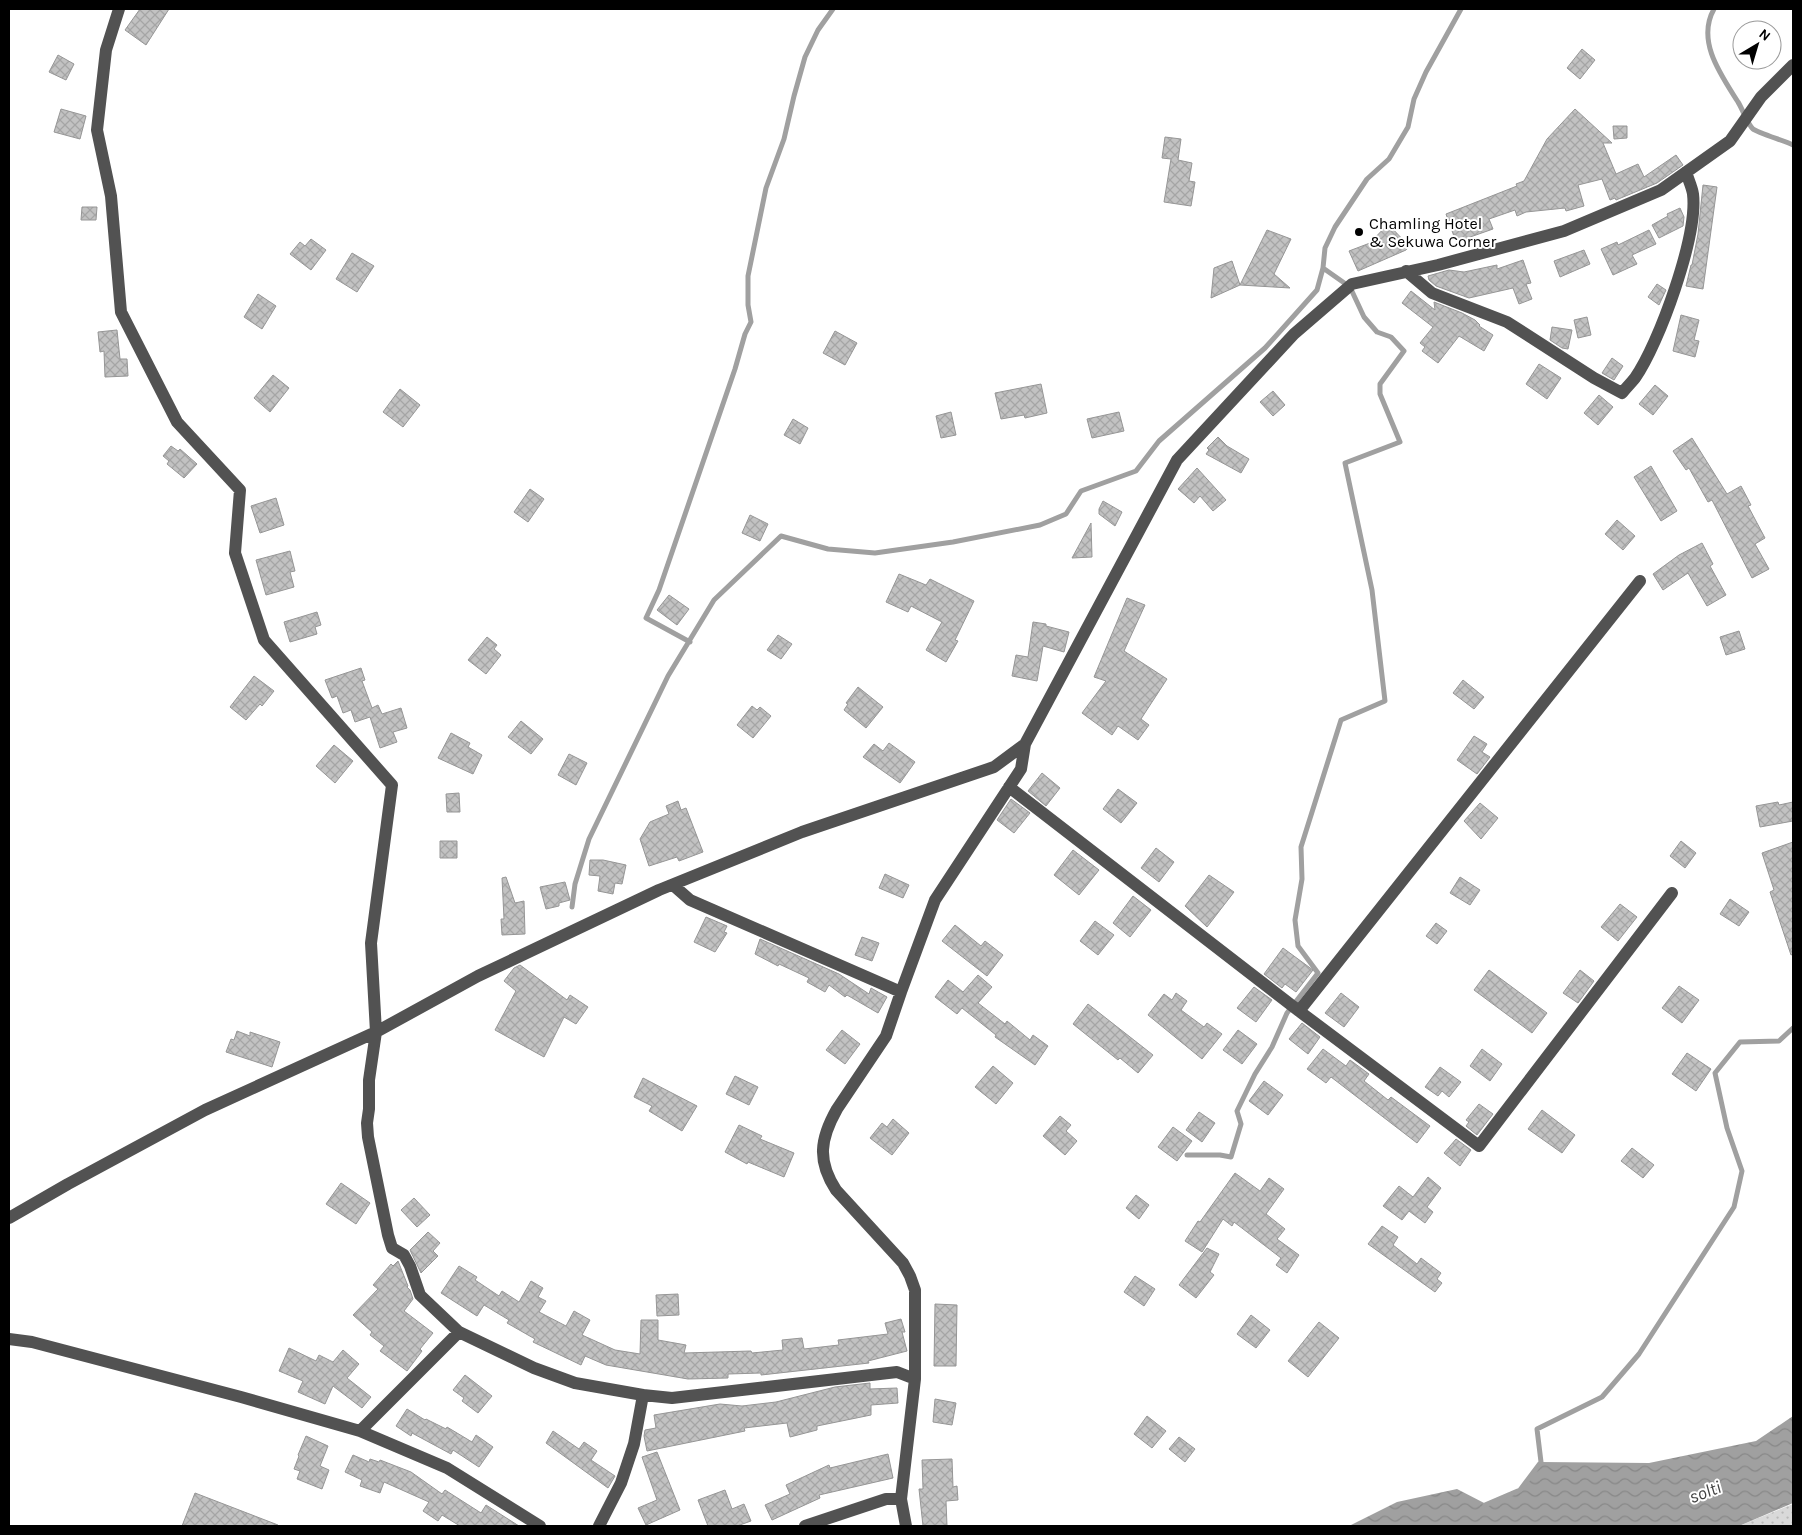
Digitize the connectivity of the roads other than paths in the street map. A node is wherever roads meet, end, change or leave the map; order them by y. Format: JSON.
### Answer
{"nodes":[{"id":1,"x":119,"y":9,"type":"edge"},
{"id":2,"x":1793,"y":65,"type":"edge"},
{"id":3,"x":1686,"y":172,"type":"junction"},
{"id":4,"x":1406,"y":271,"type":"junction"},
{"id":5,"x":1640,"y":581,"type":"dead end"},
{"id":6,"x":1025,"y":744,"type":"junction"},
{"id":7,"x":1009,"y":787,"type":"junction"},
{"id":8,"x":673,"y":884,"type":"junction"},
{"id":9,"x":1672,"y":893,"type":"dead end"},
{"id":10,"x":901,"y":992,"type":"junction"},
{"id":11,"x":1299,"y":1011,"type":"junction"},
{"id":12,"x":376,"y":1032,"type":"junction"},
{"id":13,"x":9,"y":1218,"type":"edge"},
{"id":14,"x":459,"y":1332,"type":"junction"},
{"id":15,"x":9,"y":1339,"type":"edge"},
{"id":16,"x":915,"y":1379,"type":"junction"},
{"id":17,"x":643,"y":1395,"type":"junction"},
{"id":18,"x":360,"y":1431,"type":"junction"},
{"id":19,"x":900,"y":1499,"type":"junction"},
{"id":20,"x":540,"y":1526,"type":"edge"},
{"id":21,"x":599,"y":1526,"type":"edge"},
{"id":22,"x":805,"y":1526,"type":"edge"},
{"id":23,"x":906,"y":1526,"type":"edge"}],
"edges":[{"from":1,"to":12,"type":"street"},
{"from":2,"to":3,"type":"street"},
{"from":3,"to":4,"type":"street"},
{"from":3,"to":4,"type":"street"},
{"from":4,"to":6,"type":"street"},
{"from":5,"to":11,"type":"street"},
{"from":6,"to":7,"type":"street"},
{"from":6,"to":8,"type":"street"},
{"from":7,"to":10,"type":"street"},
{"from":7,"to":11,"type":"street"},
{"from":8,"to":10,"type":"street"},
{"from":8,"to":12,"type":"street"},
{"from":9,"to":11,"type":"street"},
{"from":10,"to":16,"type":"street"},
{"from":12,"to":13,"type":"street"},
{"from":12,"to":14,"type":"street"},
{"from":14,"to":17,"type":"street"},
{"from":14,"to":18,"type":"street"},
{"from":15,"to":18,"type":"street"},
{"from":16,"to":17,"type":"street"},
{"from":16,"to":19,"type":"street"},
{"from":17,"to":21,"type":"street"},
{"from":18,"to":20,"type":"street"},
{"from":19,"to":22,"type":"street"},
{"from":19,"to":23,"type":"street"}]}
